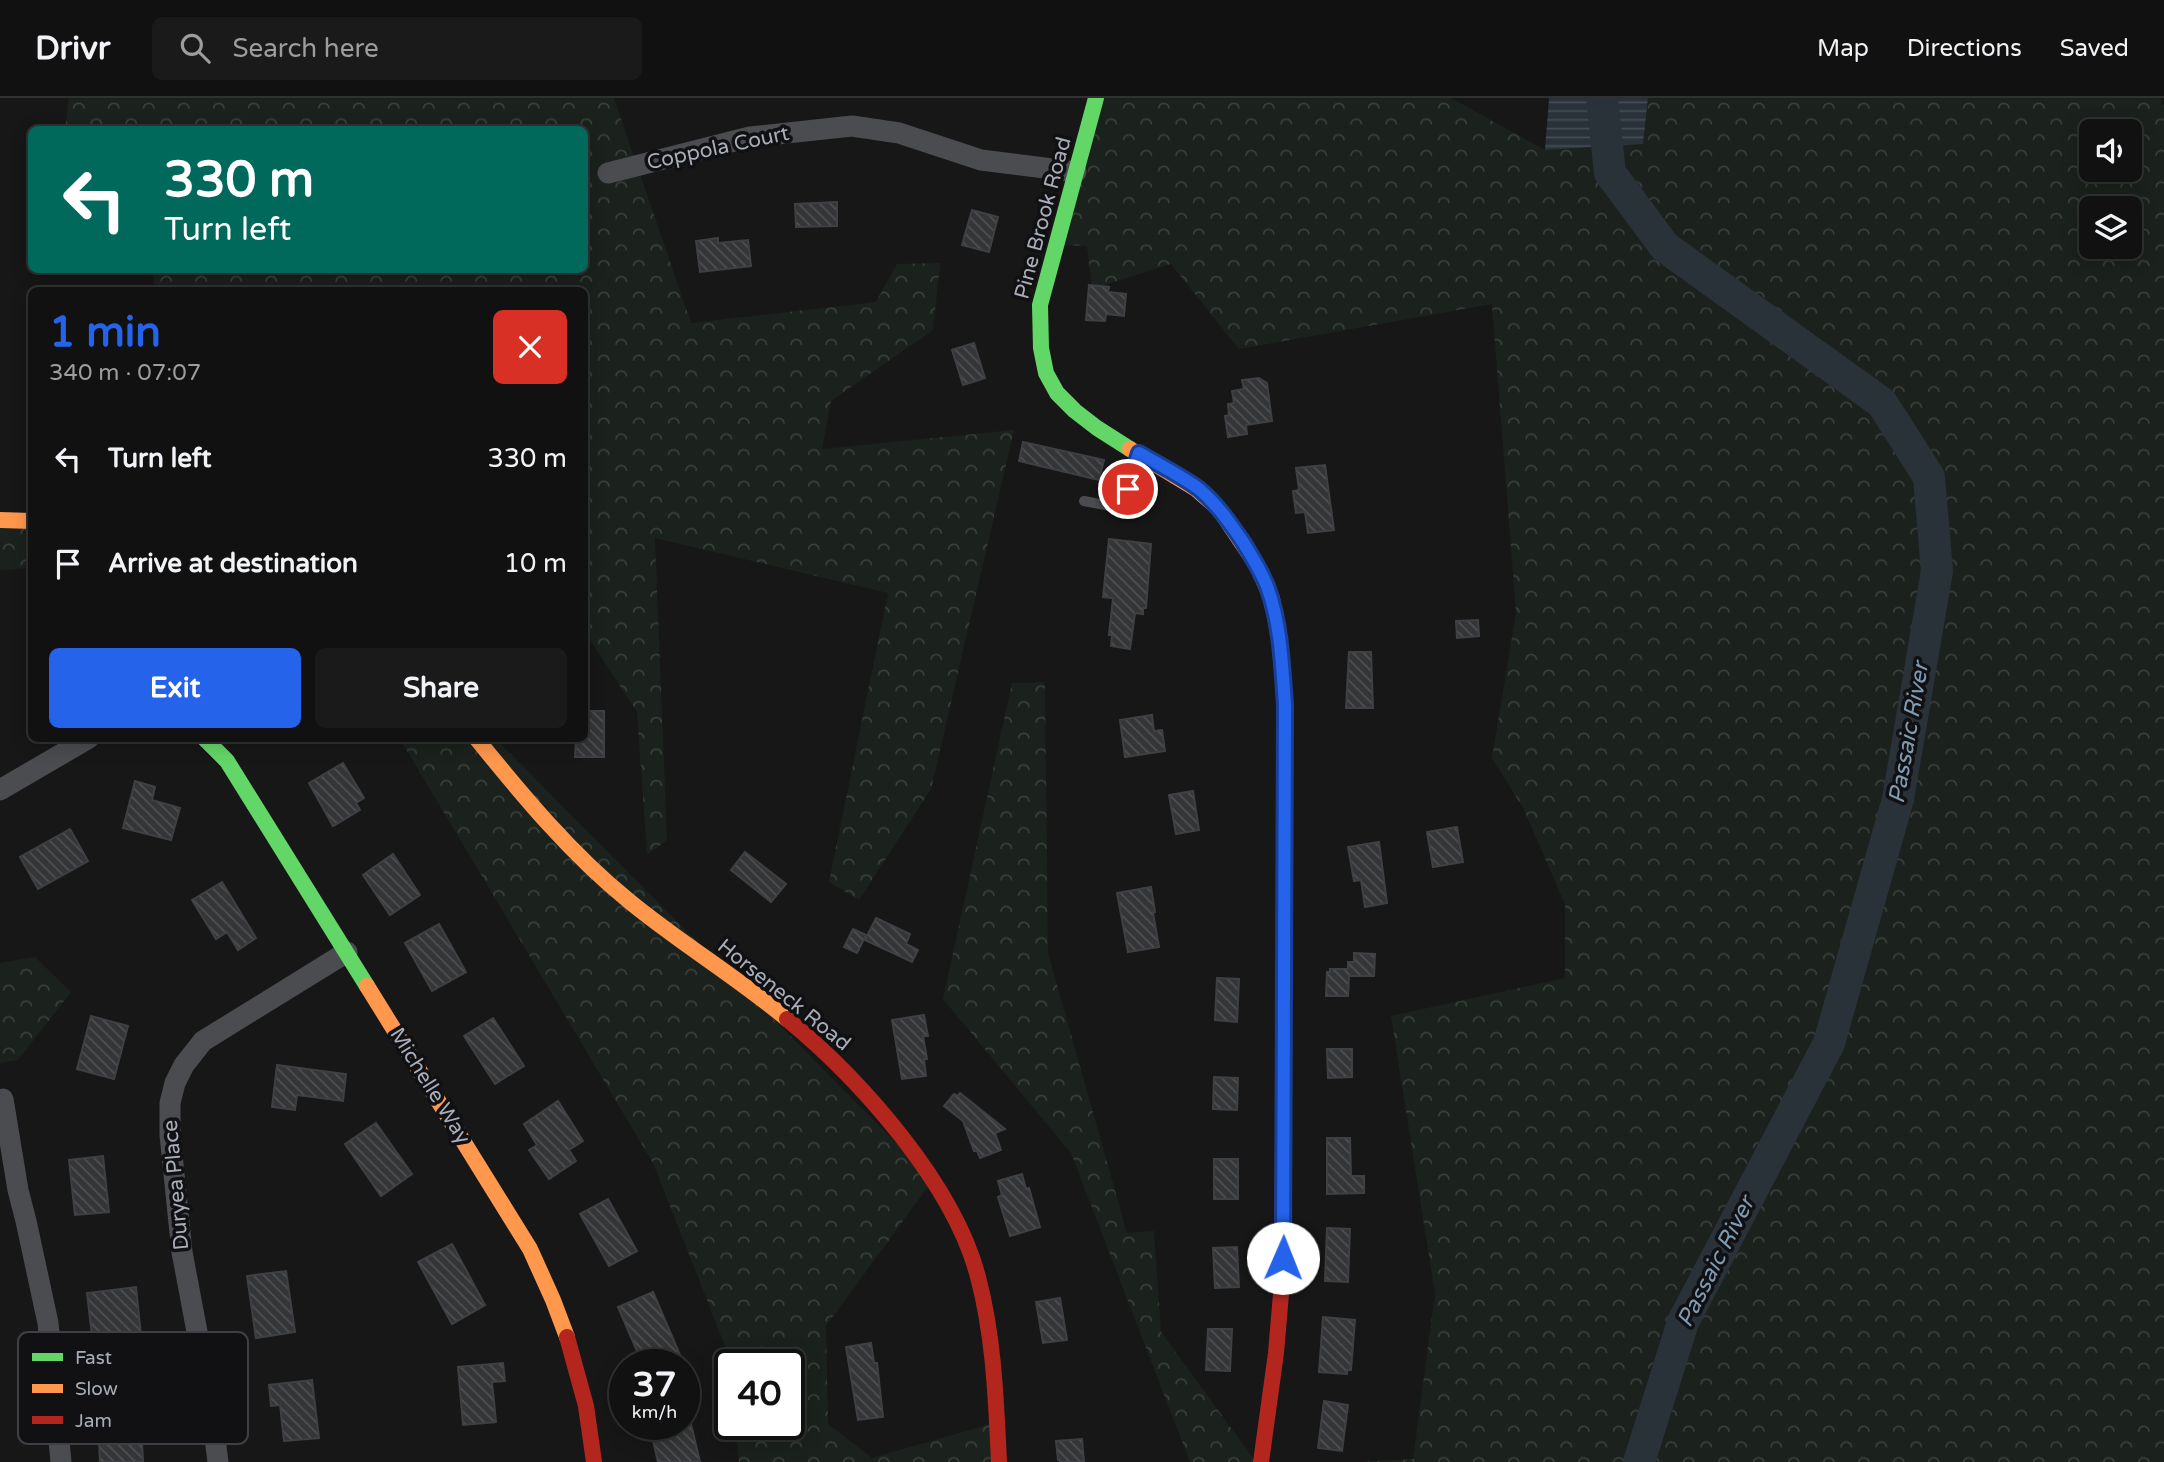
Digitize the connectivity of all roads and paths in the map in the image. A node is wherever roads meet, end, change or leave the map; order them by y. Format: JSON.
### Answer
{"nodes":[{"id":1,"x":1096,"y":98,"type":"edge"},
{"id":2,"x":1076,"y":172,"type":"junction"},
{"id":3,"x":608,"y":173,"type":"dead end"},
{"id":4,"x":1139,"y":453,"type":"junction"},
{"id":5,"x":1084,"y":501,"type":"dead end"},
{"id":6,"x":0,"y":520,"type":"edge"},
{"id":7,"x":28,"y":521,"type":"edge"},
{"id":8,"x":82,"y":742,"type":"edge"},
{"id":9,"x":208,"y":742,"type":"edge"},
{"id":10,"x":479,"y":742,"type":"edge"},
{"id":11,"x":0,"y":790,"type":"edge"},
{"id":12,"x":346,"y":952,"type":"junction"},
{"id":13,"x":3,"y":1099,"type":"dead end"},
{"id":14,"x":49,"y":1332,"type":"edge"},
{"id":15,"x":197,"y":1332,"type":"edge"},
{"id":16,"x":59,"y":1444,"type":"edge"},
{"id":17,"x":216,"y":1444,"type":"edge"},
{"id":18,"x":61,"y":1462,"type":"edge"},
{"id":19,"x":218,"y":1462,"type":"edge"},
{"id":20,"x":594,"y":1462,"type":"edge"},
{"id":21,"x":999,"y":1462,"type":"edge"},
{"id":22,"x":1261,"y":1462,"type":"edge"}],
"edges":[{"from":1,"to":2,"type":"street","name":"Pine Brook Road"},
{"from":2,"to":3,"type":"street","name":"Coppola Court"},
{"from":2,"to":4,"type":"street","name":"Pine Brook Road"},
{"from":4,"to":5,"type":"lane"},
{"from":4,"to":22,"type":"street","name":"Pine Brook Road"},
{"from":6,"to":7,"type":"street"},
{"from":8,"to":11,"type":"street"},
{"from":9,"to":12,"type":"street","name":"Michelle Way"},
{"from":10,"to":21,"type":"street","name":"Horseneck Road"},
{"from":12,"to":15,"type":"street","name":"Duryea Place"},
{"from":12,"to":20,"type":"street","name":"Michelle Way"},
{"from":13,"to":14,"type":"street"},
{"from":16,"to":18,"type":"street"},
{"from":17,"to":19,"type":"street","name":"Duryea Place"}]}
